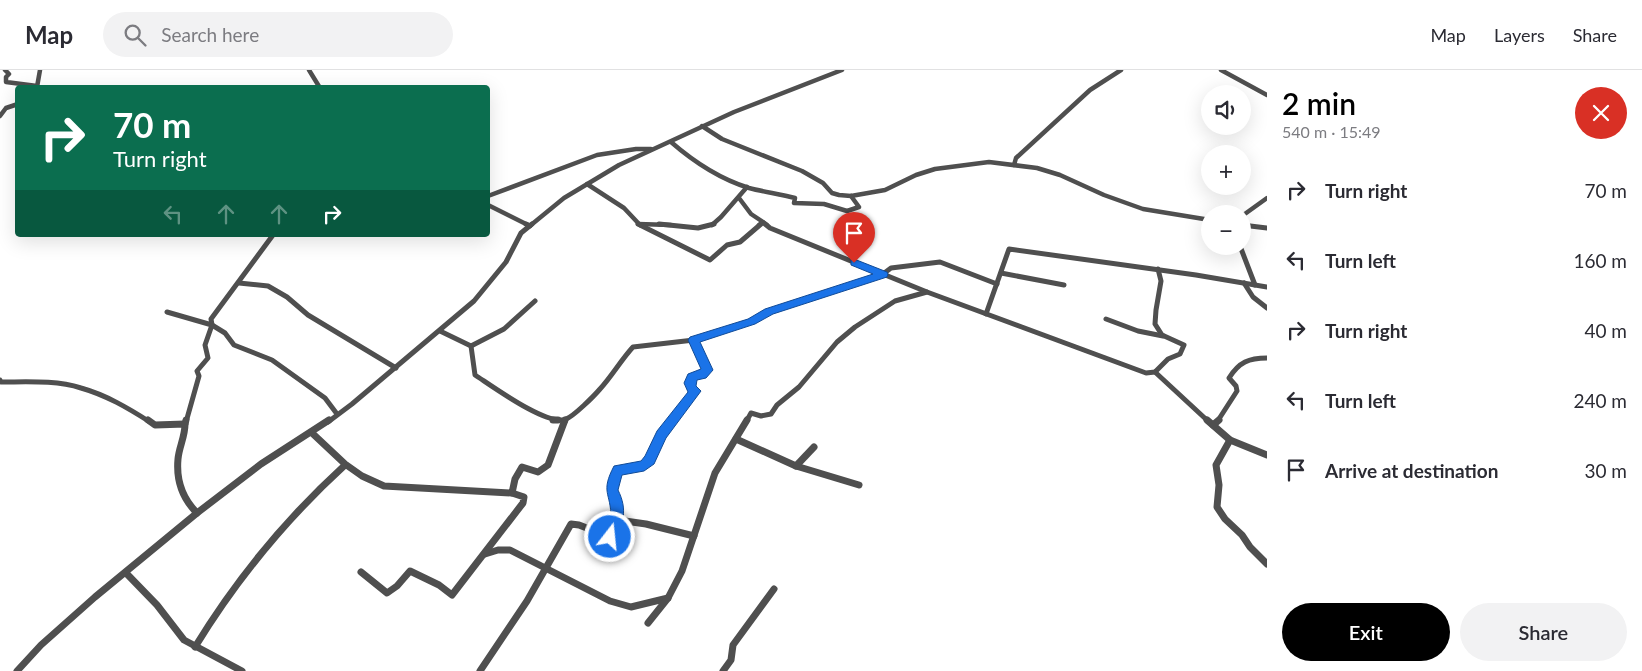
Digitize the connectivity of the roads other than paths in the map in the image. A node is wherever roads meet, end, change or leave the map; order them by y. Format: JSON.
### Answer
{"nodes":[{"id":1,"x":5,"y":70,"type":"edge"},
{"id":2,"x":40,"y":70,"type":"edge"},
{"id":3,"x":309,"y":70,"type":"edge"},
{"id":4,"x":842,"y":70,"type":"edge"},
{"id":5,"x":1121,"y":70,"type":"edge"},
{"id":6,"x":1221,"y":70,"type":"edge"},
{"id":7,"x":25,"y":85,"type":"edge"},
{"id":8,"x":37,"y":85,"type":"edge"},
{"id":9,"x":318,"y":85,"type":"edge"},
{"id":10,"x":1267,"y":95,"type":"edge"},
{"id":11,"x":15,"y":105,"type":"edge"},
{"id":12,"x":0,"y":116,"type":"edge"},
{"id":13,"x":702,"y":126,"type":"junction"},
{"id":14,"x":671,"y":142,"type":"junction"},
{"id":15,"x":652,"y":149,"type":"junction"},
{"id":16,"x":621,"y":153,"type":"junction"},
{"id":17,"x":1014,"y":165,"type":"junction"},
{"id":18,"x":619,"y":166,"type":"junction"},
{"id":19,"x":588,"y":184,"type":"junction"},
{"id":20,"x":747,"y":187,"type":"junction"},
{"id":21,"x":490,"y":195,"type":"edge"},
{"id":22,"x":851,"y":196,"type":"junction"},
{"id":23,"x":738,"y":198,"type":"junction"},
{"id":24,"x":1267,"y":198,"type":"edge"},
{"id":25,"x":490,"y":206,"type":"edge"},
{"id":26,"x":1251,"y":210,"type":"edge"},
{"id":27,"x":1201,"y":219,"type":"edge"},
{"id":28,"x":763,"y":222,"type":"junction"},
{"id":29,"x":638,"y":224,"type":"junction"},
{"id":30,"x":530,"y":226,"type":"junction"},
{"id":31,"x":1251,"y":226,"type":"edge"},
{"id":32,"x":1267,"y":228,"type":"edge"},
{"id":33,"x":271,"y":237,"type":"edge"},
{"id":34,"x":1243,"y":255,"type":"edge"},
{"id":35,"x":1158,"y":270,"type":"junction"},
{"id":36,"x":883,"y":274,"type":"junction"},
{"id":37,"x":1001,"y":274,"type":"junction"},
{"id":38,"x":239,"y":283,"type":"junction"},
{"id":39,"x":997,"y":284,"type":"junction"},
{"id":40,"x":1244,"y":284,"type":"junction"},
{"id":41,"x":1064,"y":285,"type":"dead end"},
{"id":42,"x":1255,"y":286,"type":"junction"},
{"id":43,"x":1267,"y":287,"type":"edge"},
{"id":44,"x":927,"y":292,"type":"junction"},
{"id":45,"x":535,"y":301,"type":"dead end"},
{"id":46,"x":1267,"y":308,"type":"edge"},
{"id":47,"x":167,"y":312,"type":"dead end"},
{"id":48,"x":986,"y":314,"type":"junction"},
{"id":49,"x":1106,"y":319,"type":"dead end"},
{"id":50,"x":212,"y":325,"type":"junction"},
{"id":51,"x":440,"y":331,"type":"junction"},
{"id":52,"x":1163,"y":336,"type":"junction"},
{"id":53,"x":694,"y":340,"type":"junction"},
{"id":54,"x":471,"y":346,"type":"junction"},
{"id":55,"x":1267,"y":358,"type":"edge"},
{"id":56,"x":396,"y":368,"type":"junction"},
{"id":57,"x":1155,"y":372,"type":"junction"},
{"id":58,"x":0,"y":380,"type":"edge"},
{"id":59,"x":337,"y":414,"type":"junction"},
{"id":60,"x":566,"y":419,"type":"junction"},
{"id":61,"x":185,"y":424,"type":"junction"},
{"id":62,"x":1213,"y":425,"type":"junction"},
{"id":63,"x":312,"y":433,"type":"junction"},
{"id":64,"x":736,"y":439,"type":"junction"},
{"id":65,"x":1230,"y":440,"type":"junction"},
{"id":66,"x":814,"y":447,"type":"dead end"},
{"id":67,"x":1267,"y":455,"type":"edge"},
{"id":68,"x":344,"y":466,"type":"junction"},
{"id":69,"x":796,"y":466,"type":"junction"},
{"id":70,"x":859,"y":484,"type":"dead end"},
{"id":71,"x":512,"y":494,"type":"junction"},
{"id":72,"x":197,"y":513,"type":"junction"},
{"id":73,"x":618,"y":520,"type":"junction"},
{"id":74,"x":694,"y":536,"type":"junction"},
{"id":75,"x":484,"y":554,"type":"junction"},
{"id":76,"x":1267,"y":564,"type":"edge"},
{"id":77,"x":546,"y":567,"type":"junction"},
{"id":78,"x":361,"y":572,"type":"dead end"},
{"id":79,"x":126,"y":573,"type":"junction"},
{"id":80,"x":774,"y":589,"type":"dead end"},
{"id":81,"x":668,"y":598,"type":"junction"},
{"id":82,"x":648,"y":623,"type":"dead end"},
{"id":83,"x":195,"y":647,"type":"junction"},
{"id":84,"x":17,"y":671,"type":"edge"},
{"id":85,"x":242,"y":671,"type":"edge"},
{"id":86,"x":480,"y":671,"type":"edge"},
{"id":87,"x":723,"y":671,"type":"edge"}],
"edges":[{"from":1,"to":7,"type":"street"},
{"from":2,"to":8,"type":"street"},
{"from":3,"to":9,"type":"street"},
{"from":4,"to":13,"type":"street"},
{"from":5,"to":17,"type":"street"},
{"from":6,"to":10,"type":"street"},
{"from":11,"to":12,"type":"street"},
{"from":13,"to":14,"type":"street"},
{"from":13,"to":22,"type":"street"},
{"from":14,"to":15,"type":"street"},
{"from":14,"to":20,"type":"street"},
{"from":15,"to":16,"type":"street"},
{"from":15,"to":18,"type":"street"},
{"from":16,"to":18,"type":"street"},
{"from":16,"to":21,"type":"street"},
{"from":17,"to":22,"type":"street"},
{"from":17,"to":27,"type":"street"},
{"from":18,"to":19,"type":"street"},
{"from":19,"to":29,"type":"street"},
{"from":19,"to":30,"type":"street"},
{"from":20,"to":22,"type":"street"},
{"from":20,"to":23,"type":"street"},
{"from":23,"to":28,"type":"street"},
{"from":23,"to":29,"type":"street"},
{"from":24,"to":26,"type":"street"},
{"from":25,"to":30,"type":"street"},
{"from":28,"to":29,"type":"street"},
{"from":28,"to":36,"type":"street"},
{"from":30,"to":51,"type":"street"},
{"from":31,"to":32,"type":"street"},
{"from":33,"to":38,"type":"street"},
{"from":34,"to":42,"type":"street"},
{"from":35,"to":37,"type":"street"},
{"from":35,"to":40,"type":"street"},
{"from":35,"to":52,"type":"street"},
{"from":36,"to":39,"type":"street"},
{"from":36,"to":44,"type":"street"},
{"from":36,"to":53,"type":"street"},
{"from":37,"to":39,"type":"street"},
{"from":37,"to":41,"type":"street"},
{"from":38,"to":50,"type":"street"},
{"from":38,"to":56,"type":"street"},
{"from":39,"to":48,"type":"street"},
{"from":40,"to":42,"type":"street"},
{"from":40,"to":46,"type":"street"},
{"from":42,"to":43,"type":"street"},
{"from":44,"to":48,"type":"street"},
{"from":44,"to":64,"type":"street"},
{"from":45,"to":54,"type":"street"},
{"from":47,"to":50,"type":"street"},
{"from":48,"to":57,"type":"street"},
{"from":49,"to":52,"type":"street"},
{"from":50,"to":59,"type":"street"},
{"from":50,"to":61,"type":"street"},
{"from":51,"to":54,"type":"street"},
{"from":51,"to":56,"type":"street"},
{"from":52,"to":57,"type":"street"},
{"from":53,"to":60,"type":"street"},
{"from":53,"to":73,"type":"street"},
{"from":54,"to":60,"type":"street"},
{"from":55,"to":62,"type":"street"},
{"from":56,"to":59,"type":"street"},
{"from":57,"to":62,"type":"street"},
{"from":58,"to":61,"type":"street"},
{"from":59,"to":63,"type":"street"},
{"from":60,"to":71,"type":"street"},
{"from":61,"to":72,"type":"street"},
{"from":62,"to":65,"type":"street"},
{"from":63,"to":68,"type":"street"},
{"from":63,"to":72,"type":"street"},
{"from":64,"to":69,"type":"street"},
{"from":64,"to":74,"type":"street"},
{"from":65,"to":67,"type":"street"},
{"from":65,"to":76,"type":"street"},
{"from":66,"to":69,"type":"street"},
{"from":68,"to":71,"type":"street"},
{"from":68,"to":83,"type":"street"},
{"from":69,"to":70,"type":"street"},
{"from":71,"to":75,"type":"street"},
{"from":72,"to":79,"type":"street"},
{"from":73,"to":74,"type":"street"},
{"from":73,"to":77,"type":"street"},
{"from":74,"to":81,"type":"street"},
{"from":75,"to":77,"type":"street"},
{"from":75,"to":78,"type":"street"},
{"from":77,"to":81,"type":"street"},
{"from":77,"to":86,"type":"street"},
{"from":79,"to":83,"type":"street"},
{"from":79,"to":84,"type":"street"},
{"from":80,"to":87,"type":"street"},
{"from":81,"to":82,"type":"street"},
{"from":83,"to":85,"type":"street"}]}
